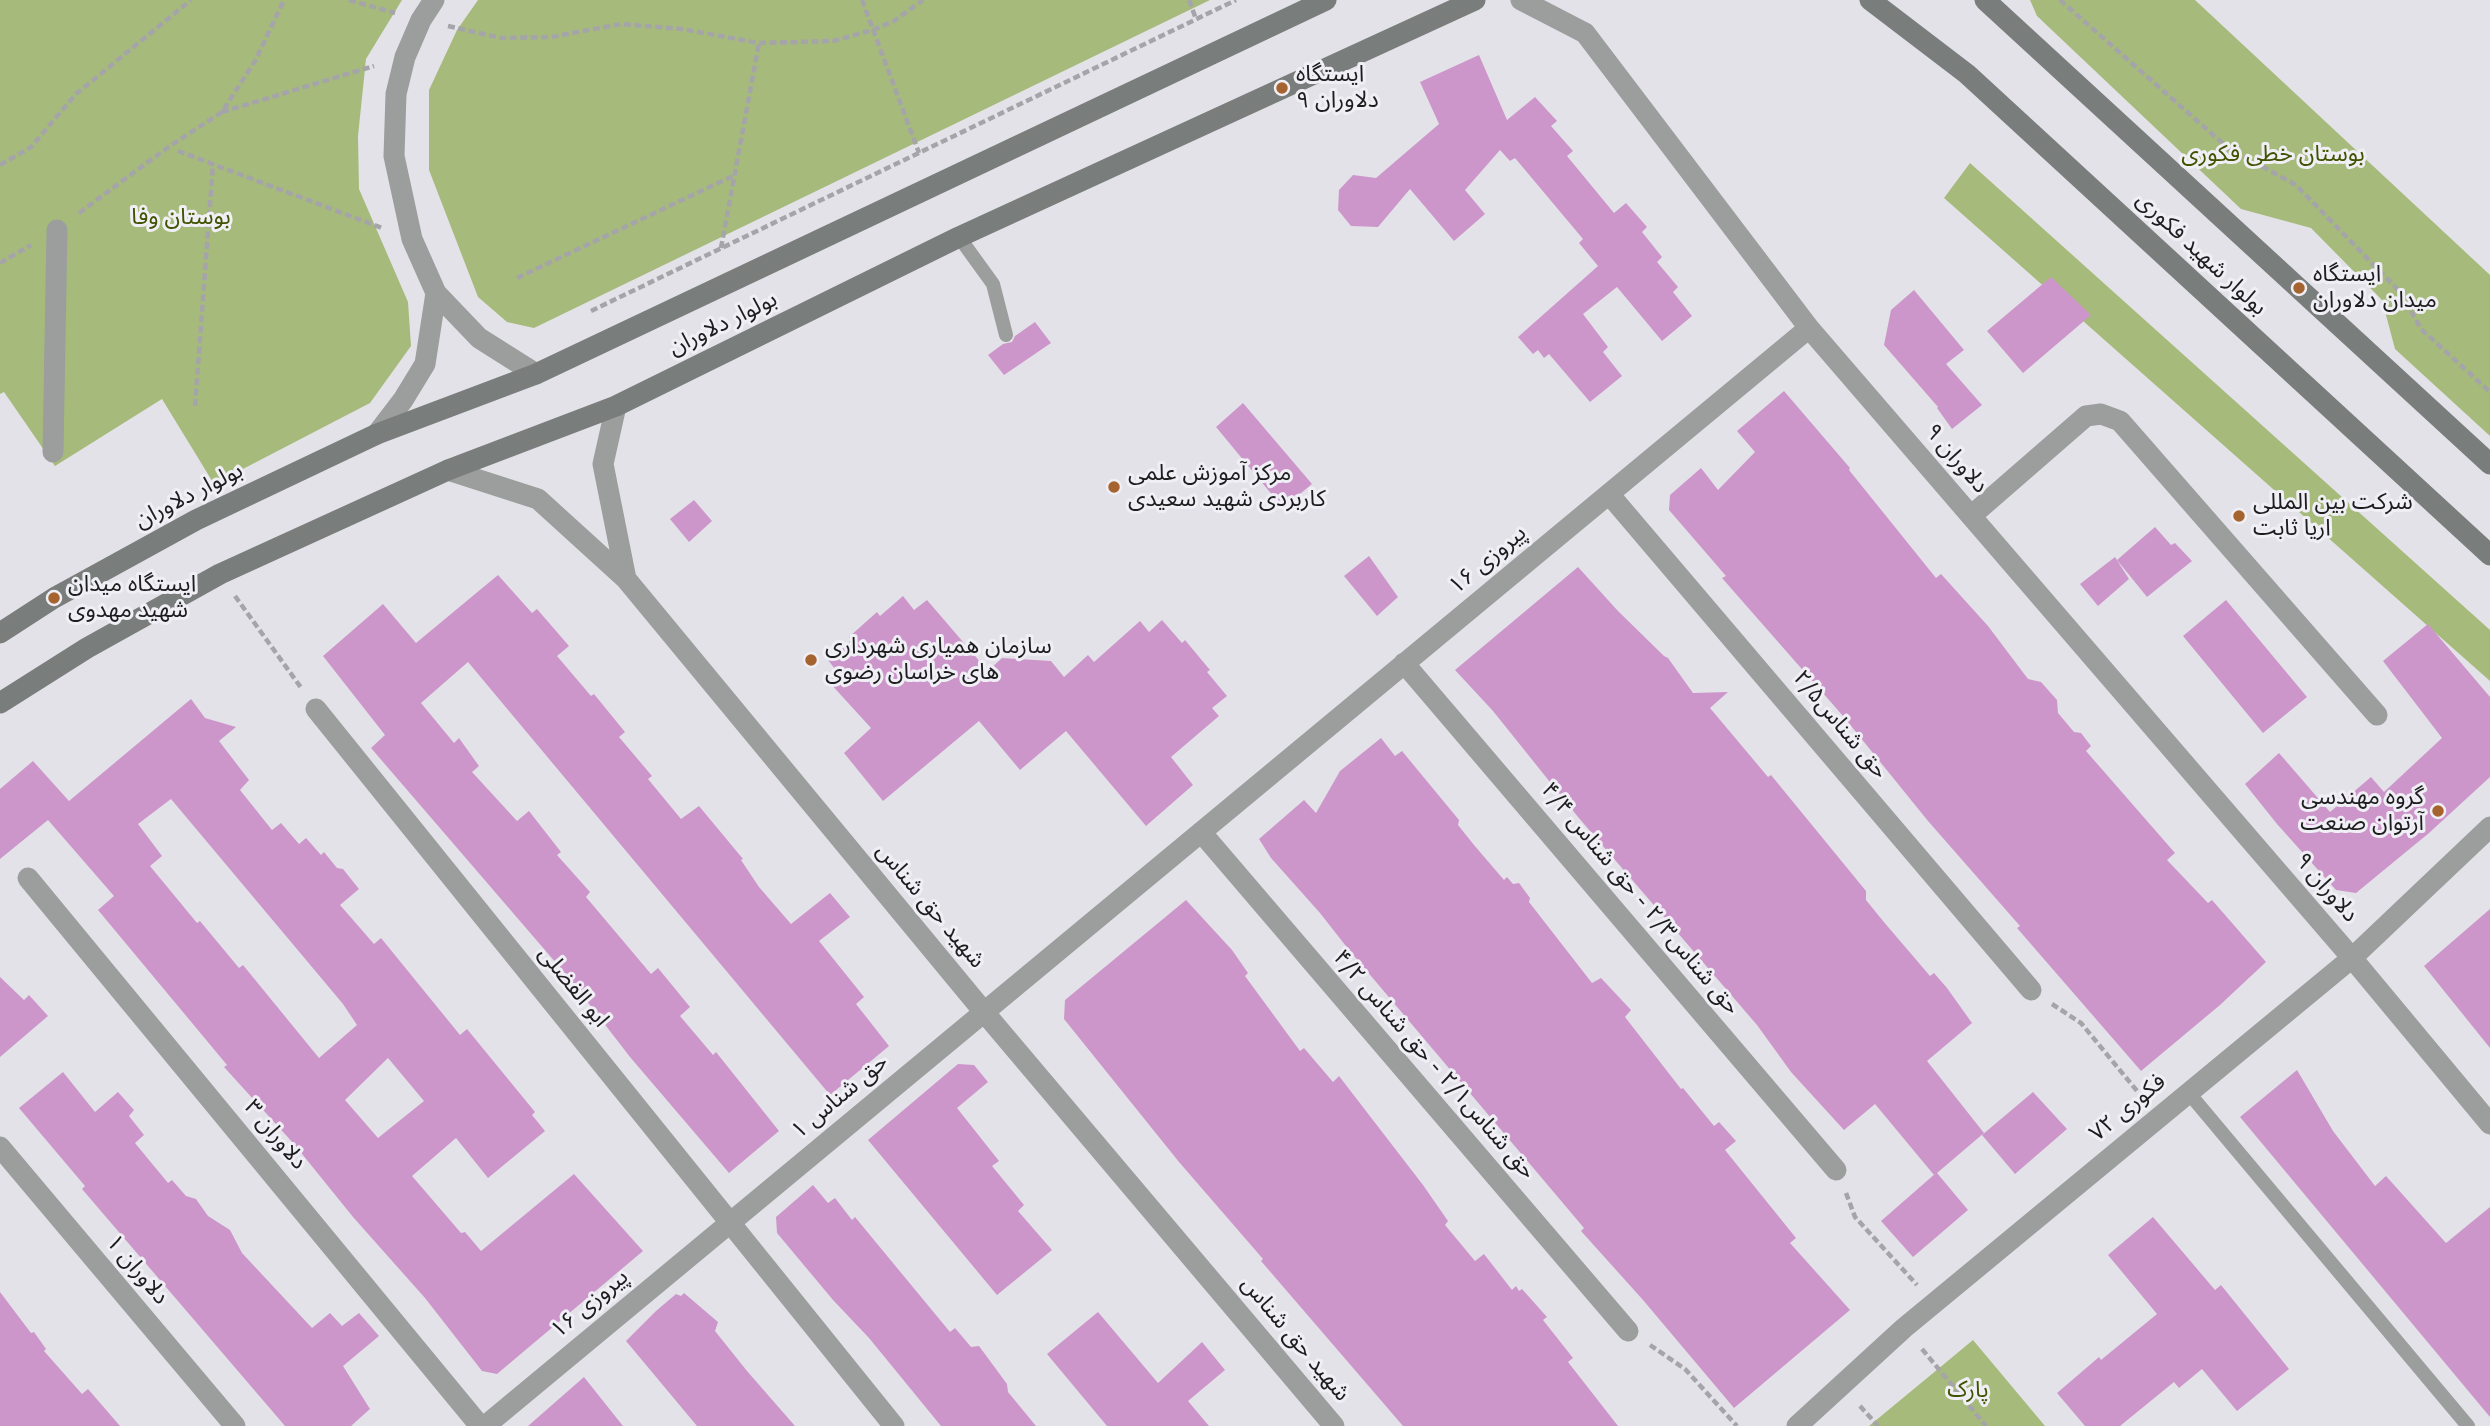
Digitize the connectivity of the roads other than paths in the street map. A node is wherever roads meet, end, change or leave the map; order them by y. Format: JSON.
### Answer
{"nodes":[{"id":1,"x":434,"y":0,"type":"edge"},
{"id":2,"x":1326,"y":0,"type":"edge"},
{"id":3,"x":1475,"y":0,"type":"edge"},
{"id":4,"x":1521,"y":0,"type":"edge"},
{"id":5,"x":1870,"y":0,"type":"edge"},
{"id":6,"x":1985,"y":0,"type":"edge"},
{"id":7,"x":2006,"y":0,"type":"edge"},
{"id":8,"x":2014,"y":29,"type":"junction"},
{"id":9,"x":57,"y":230,"type":"road end"},
{"id":10,"x":959,"y":237,"type":"junction"},
{"id":11,"x":436,"y":293,"type":"junction"},
{"id":12,"x":1808,"y":328,"type":"junction"},
{"id":13,"x":1006,"y":335,"type":"dead end"},
{"id":14,"x":536,"y":374,"type":"junction"},
{"id":15,"x":616,"y":406,"type":"junction"},
{"id":16,"x":377,"y":434,"type":"junction"},
{"id":17,"x":53,"y":452,"type":"dead end"},
{"id":18,"x":2490,"y":464,"type":"edge"},
{"id":19,"x":448,"y":470,"type":"junction"},
{"id":20,"x":1609,"y":494,"type":"junction"},
{"id":21,"x":1970,"y":516,"type":"junction"},
{"id":22,"x":2490,"y":555,"type":"edge"},
{"id":23,"x":626,"y":579,"type":"junction"},
{"id":24,"x":0,"y":633,"type":"edge"},
{"id":25,"x":1405,"y":663,"type":"junction"},
{"id":26,"x":0,"y":703,"type":"edge"},
{"id":27,"x":316,"y":709,"type":"road end"},
{"id":28,"x":2376,"y":715,"type":"dead end"},
{"id":29,"x":2490,"y":827,"type":"edge"},
{"id":30,"x":1201,"y":832,"type":"junction"},
{"id":31,"x":28,"y":878,"type":"dead end"},
{"id":32,"x":2352,"y":958,"type":"junction"},
{"id":33,"x":2031,"y":990,"type":"road end"},
{"id":34,"x":984,"y":1012,"type":"junction"},
{"id":35,"x":2188,"y":1092,"type":"junction"},
{"id":36,"x":2490,"y":1125,"type":"edge"},
{"id":37,"x":0,"y":1147,"type":"edge"},
{"id":38,"x":1836,"y":1170,"type":"road end"},
{"id":39,"x":729,"y":1223,"type":"junction"},
{"id":40,"x":1628,"y":1331,"type":"road end"},
{"id":41,"x":235,"y":1426,"type":"edge"},
{"id":42,"x":482,"y":1426,"type":"edge"},
{"id":43,"x":894,"y":1426,"type":"edge"},
{"id":44,"x":1334,"y":1426,"type":"edge"},
{"id":45,"x":1797,"y":1426,"type":"edge"},
{"id":46,"x":2468,"y":1426,"type":"edge"}],
"edges":[{"from":1,"to":11,"type":"street"},
{"from":2,"to":14,"type":"street","name":"بولوار دلاوران"},
{"from":3,"to":10,"type":"street","name":"بولوار دلاوران"},
{"from":4,"to":12,"type":"street","name":"دلاوران ۹"},
{"from":5,"to":22,"type":"street","name":"بولوار شهید فکوری"},
{"from":6,"to":8,"type":"street","name":"بولوار شهید فکوری"},
{"from":7,"to":8,"type":"street"},
{"from":8,"to":18,"type":"street","name":"بولوار شهید فکوری"},
{"from":9,"to":17,"type":"street"},
{"from":10,"to":13,"type":"lane"},
{"from":10,"to":15,"type":"street","name":"بولوار دلاوران"},
{"from":11,"to":14,"type":"street"},
{"from":11,"to":16,"type":"street"},
{"from":12,"to":20,"type":"street","name":"پیروزی ۱۶"},
{"from":12,"to":21,"type":"street","name":"دلاوران ۹"},
{"from":14,"to":16,"type":"street","name":"بولوار دلاوران"},
{"from":15,"to":19,"type":"street","name":"بولوار دلاوران"},
{"from":15,"to":23,"type":"street"},
{"from":16,"to":24,"type":"street","name":"بولوار دلاوران"},
{"from":19,"to":23,"type":"street","name":"شهید حق شناس"},
{"from":19,"to":26,"type":"street","name":"بولوار دلاوران"},
{"from":20,"to":25,"type":"street","name":"پیروزی ۱۶"},
{"from":20,"to":33,"type":"street","name":"حق شناس۲/۵"},
{"from":21,"to":28,"type":"street"},
{"from":21,"to":32,"type":"street","name":"دلاوران ۹"},
{"from":23,"to":34,"type":"street","name":"شهید حق شناس"},
{"from":25,"to":30,"type":"street","name":"پیروزی ۱۶"},
{"from":25,"to":38,"type":"street","name":"حق شناس۲/۳ - حق شناس ۴/۴"},
{"from":27,"to":39,"type":"street","name":"ابو الفضلی"},
{"from":29,"to":32,"type":"street","name":"فکوری ۷۲"},
{"from":30,"to":34,"type":"street","name":"حق شناس ۱"},
{"from":30,"to":40,"type":"street","name":"حق شناس۲/۱ - حق شناس ۴/۲"},
{"from":31,"to":42,"type":"street","name":"دلاوران ۳"},
{"from":32,"to":35,"type":"street","name":"فکوری ۷۲"},
{"from":32,"to":36,"type":"street","name":"دلاوران ۹"},
{"from":34,"to":39,"type":"street","name":"حق شناس ۱"},
{"from":34,"to":44,"type":"street","name":"شهید حق شناس"},
{"from":35,"to":45,"type":"street","name":"فکوری ۷۲"},
{"from":35,"to":46,"type":"lane"},
{"from":37,"to":41,"type":"street","name":"دلاوران ۱"},
{"from":39,"to":42,"type":"street","name":"پیروزی ۱۶"},
{"from":39,"to":43,"type":"street","name":"ابو الفضلی"}]}
